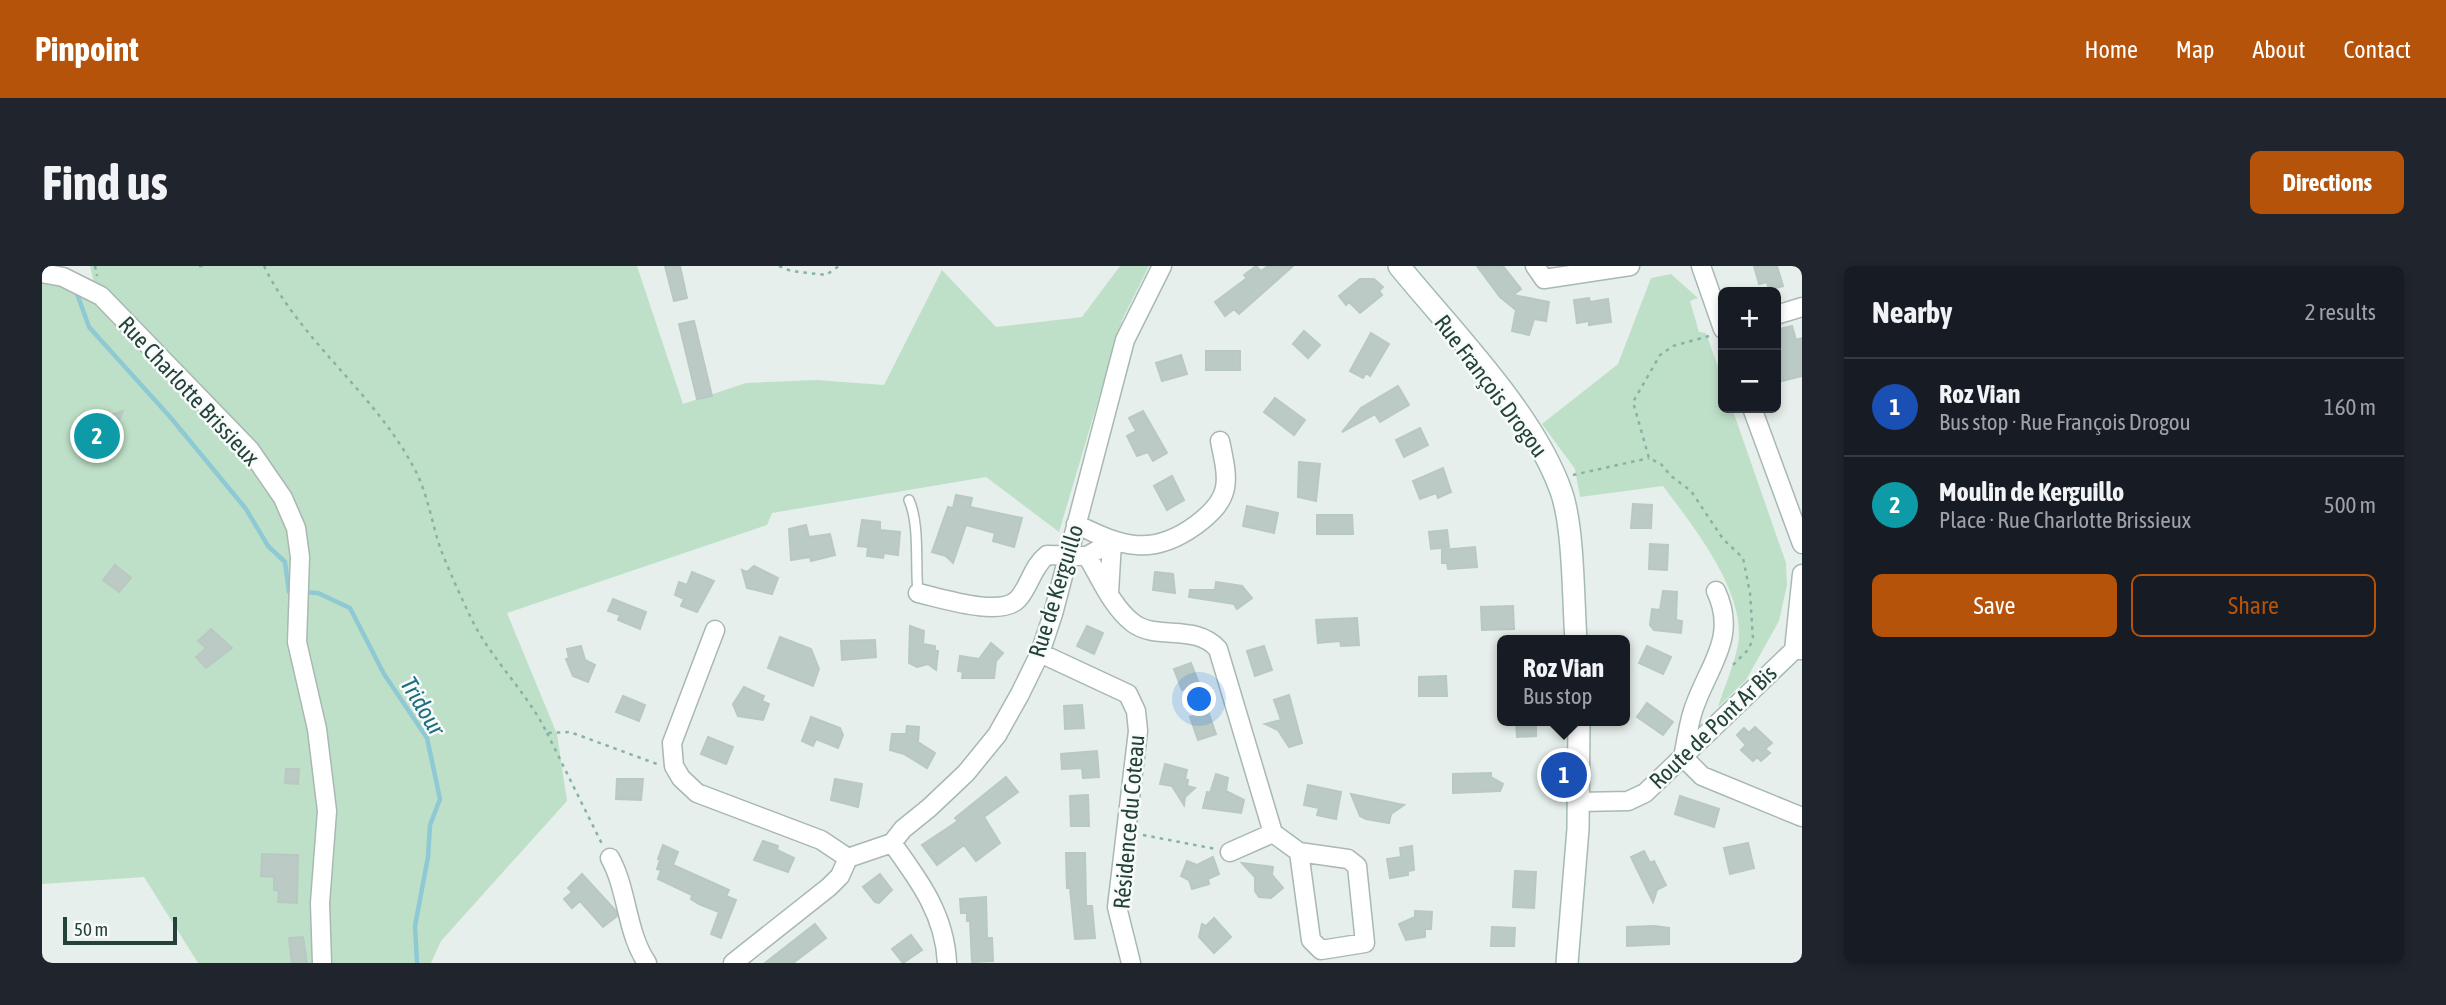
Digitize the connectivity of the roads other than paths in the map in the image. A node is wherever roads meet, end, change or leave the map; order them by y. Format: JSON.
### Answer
{"nodes":[{"id":1,"x":1162,"y":266,"type":"edge"},
{"id":2,"x":1399,"y":266,"type":"edge"},
{"id":3,"x":1535,"y":266,"type":"edge"},
{"id":4,"x":1630,"y":266,"type":"edge"},
{"id":5,"x":1701,"y":266,"type":"edge"},
{"id":6,"x":42,"y":273,"type":"edge"},
{"id":7,"x":1802,"y":307,"type":"edge"},
{"id":8,"x":1781,"y":313,"type":"edge"},
{"id":9,"x":1718,"y":323,"type":"edge"},
{"id":10,"x":1754,"y":413,"type":"edge"},
{"id":11,"x":1220,"y":441,"type":"dead end"},
{"id":12,"x":909,"y":500,"type":"dead end"},
{"id":13,"x":1076,"y":524,"type":"junction"},
{"id":14,"x":1112,"y":542,"type":"junction"},
{"id":15,"x":1802,"y":544,"type":"edge"},
{"id":16,"x":1078,"y":554,"type":"junction"},
{"id":17,"x":1802,"y":574,"type":"edge"},
{"id":18,"x":1716,"y":591,"type":"dead end"},
{"id":19,"x":918,"y":593,"type":"joint"},
{"id":20,"x":1109,"y":593,"type":"junction"},
{"id":21,"x":715,"y":629,"type":"dead end"},
{"id":22,"x":1576,"y":635,"type":"edge"},
{"id":23,"x":1798,"y":650,"type":"edge"},
{"id":24,"x":1040,"y":653,"type":"junction"},
{"id":25,"x":1580,"y":726,"type":"edge"},
{"id":26,"x":1683,"y":757,"type":"junction"},
{"id":27,"x":1580,"y":802,"type":"junction"},
{"id":28,"x":1802,"y":817,"type":"edge"},
{"id":29,"x":1273,"y":833,"type":"junction"},
{"id":30,"x":892,"y":843,"type":"junction"},
{"id":31,"x":1230,"y":852,"type":"road end"},
{"id":32,"x":1299,"y":852,"type":"junction"},
{"id":33,"x":608,"y":854,"type":"road end"},
{"id":34,"x":848,"y":858,"type":"junction"},
{"id":35,"x":322,"y":963,"type":"edge"},
{"id":36,"x":647,"y":963,"type":"edge"},
{"id":37,"x":733,"y":963,"type":"edge"},
{"id":38,"x":947,"y":963,"type":"edge"},
{"id":39,"x":1131,"y":963,"type":"edge"},
{"id":40,"x":1567,"y":963,"type":"edge"}],
"edges":[{"from":1,"to":13,"type":"street","name":"Rue de Kerguillo"},
{"from":2,"to":22,"type":"street","name":"Rue François Drogou"},
{"from":3,"to":4,"type":"street"},
{"from":5,"to":9,"type":"street"},
{"from":6,"to":35,"type":"street","name":"Rue Charlotte Brissieux"},
{"from":7,"to":8,"type":"street"},
{"from":10,"to":15,"type":"street"},
{"from":11,"to":14,"type":"street"},
{"from":12,"to":19,"type":"lane"},
{"from":13,"to":14,"type":"street"},
{"from":13,"to":16,"type":"street","name":"Rue de Kerguillo"},
{"from":14,"to":16,"type":"street"},
{"from":14,"to":20,"type":"street"},
{"from":16,"to":19,"type":"street"},
{"from":16,"to":20,"type":"street"},
{"from":16,"to":24,"type":"street","name":"Rue de Kerguillo"},
{"from":17,"to":23,"type":"street"},
{"from":18,"to":26,"type":"street"},
{"from":20,"to":29,"type":"street"},
{"from":21,"to":34,"type":"street"},
{"from":23,"to":26,"type":"street","name":"Route de Pont Ar Bis"},
{"from":24,"to":30,"type":"street","name":"Rue de Kerguillo"},
{"from":24,"to":39,"type":"street","name":"Résidence du Coteau"},
{"from":25,"to":27,"type":"street"},
{"from":26,"to":27,"type":"street","name":"Route de Pont Ar Bis"},
{"from":26,"to":28,"type":"street"},
{"from":27,"to":40,"type":"street"},
{"from":29,"to":31,"type":"street"},
{"from":29,"to":32,"type":"street"},
{"from":30,"to":34,"type":"street","name":"Rue de Kerguillo"},
{"from":30,"to":38,"type":"street"},
{"from":32,"to":32,"type":"street"},
{"from":33,"to":36,"type":"street"},
{"from":34,"to":37,"type":"street"}]}
